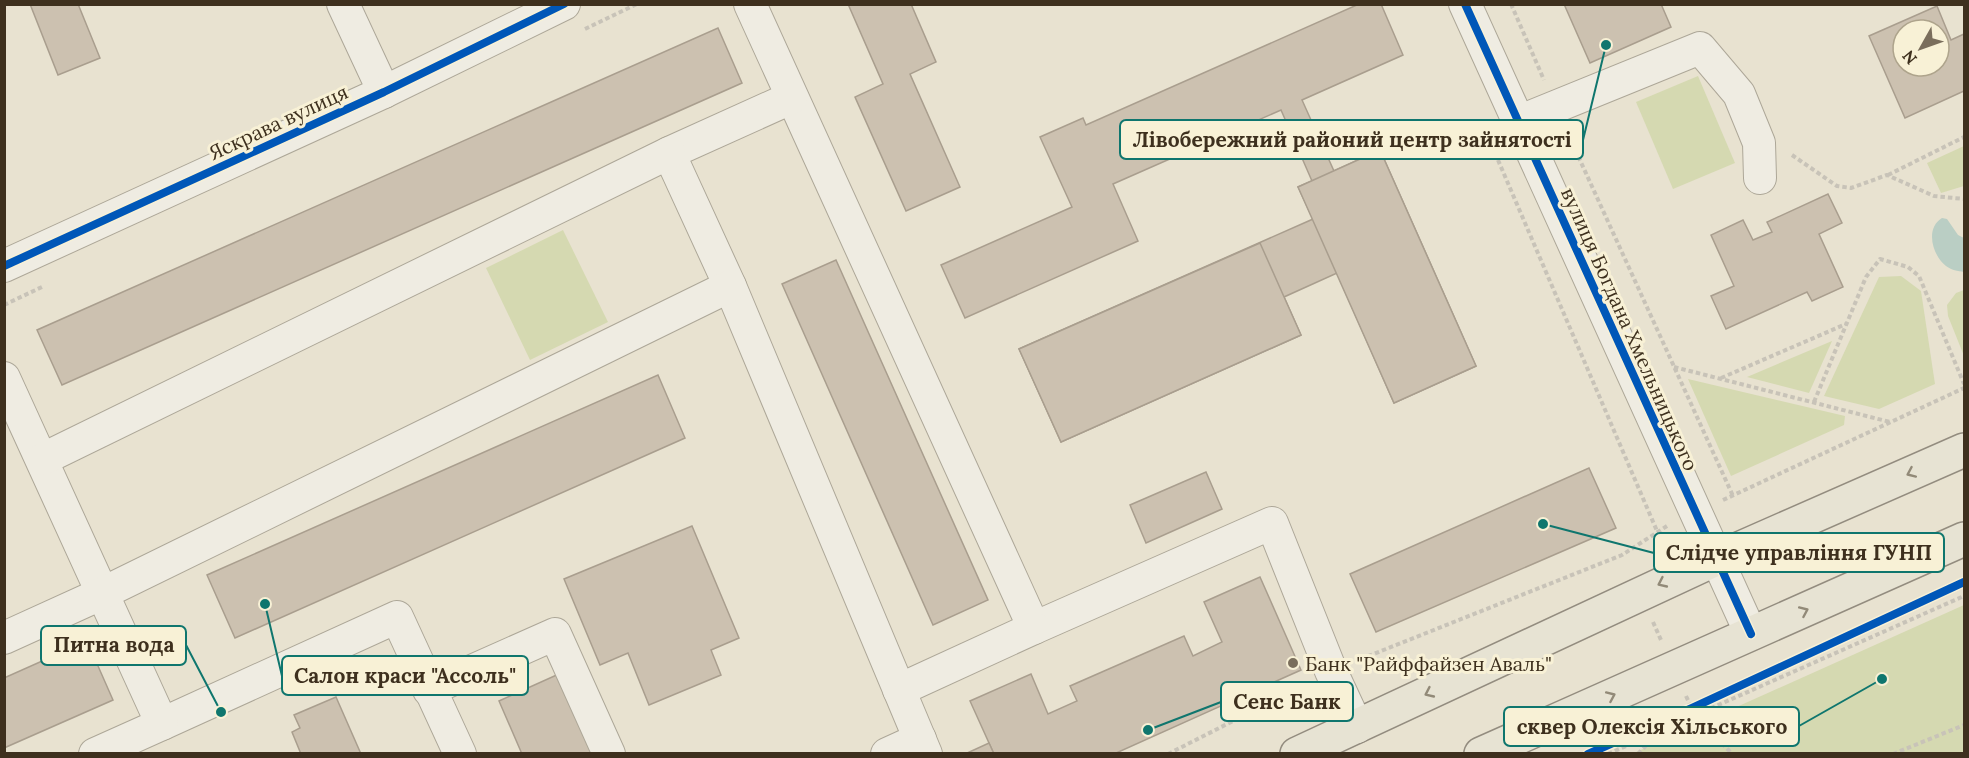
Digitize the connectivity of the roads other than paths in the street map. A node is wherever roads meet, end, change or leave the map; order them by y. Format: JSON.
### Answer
{"nodes":[{"id":1,"x":343,"y":4,"type":"edge"},
{"id":2,"x":564,"y":4,"type":"edge"},
{"id":3,"x":750,"y":4,"type":"edge"},
{"id":4,"x":1466,"y":4,"type":"edge"},
{"id":5,"x":384,"y":92,"type":"junction"},
{"id":6,"x":791,"y":98,"type":"junction"},
{"id":7,"x":1518,"y":122,"type":"junction"},
{"id":8,"x":669,"y":153,"type":"junction"},
{"id":9,"x":1760,"y":178,"type":"dead end"},
{"id":10,"x":4,"y":266,"type":"edge"},
{"id":11,"x":730,"y":285,"type":"junction"},
{"id":12,"x":4,"y":378,"type":"edge"},
{"id":13,"x":1965,"y":450,"type":"edge"},
{"id":14,"x":43,"y":459,"type":"junction"},
{"id":15,"x":1965,"y":539,"type":"edge"},
{"id":16,"x":1716,"y":559,"type":"junction"},
{"id":17,"x":103,"y":593,"type":"junction"},
{"id":18,"x":1034,"y":628,"type":"junction"},
{"id":19,"x":1751,"y":634,"type":"junction"},
{"id":20,"x":4,"y":638,"type":"edge"},
{"id":21,"x":429,"y":690,"type":"junction"},
{"id":22,"x":899,"y":690,"type":"junction"},
{"id":23,"x":162,"y":724,"type":"junction"},
{"id":24,"x":1357,"y":727,"type":"junction"},
{"id":25,"x":922,"y":746,"type":"edge"},
{"id":26,"x":95,"y":753,"type":"edge"},
{"id":27,"x":460,"y":753,"type":"edge"},
{"id":28,"x":609,"y":753,"type":"edge"},
{"id":29,"x":886,"y":753,"type":"edge"},
{"id":30,"x":1297,"y":753,"type":"edge"},
{"id":31,"x":1481,"y":753,"type":"edge"}],
"edges":[{"from":1,"to":5,"type":"street"},
{"from":2,"to":5,"type":"street","name":"Яскрава вулиця"},
{"from":3,"to":6,"type":"street"},
{"from":4,"to":7,"type":"street","name":"вулиця Богдана Хмельницького"},
{"from":5,"to":10,"type":"street","name":"Яскрава вулиця"},
{"from":6,"to":8,"type":"street"},
{"from":6,"to":18,"type":"street"},
{"from":7,"to":9,"type":"street"},
{"from":7,"to":16,"type":"street","name":"вулиця Богдана Хмельницького"},
{"from":8,"to":11,"type":"street"},
{"from":8,"to":14,"type":"street"},
{"from":11,"to":17,"type":"street"},
{"from":11,"to":22,"type":"street"},
{"from":12,"to":14,"type":"street"},
{"from":13,"to":16,"type":"main road","one_way":true},
{"from":14,"to":17,"type":"street"},
{"from":19,"to":15,"type":"main road","one_way":true},
{"from":16,"to":19,"type":"street","name":"вулиця Богдана Хмельницького"},
{"from":16,"to":24,"type":"main road","one_way":true},
{"from":17,"to":20,"type":"street"},
{"from":17,"to":23,"type":"street"},
{"from":18,"to":22,"type":"street"},
{"from":18,"to":24,"type":"street"},
{"from":31,"to":19,"type":"main road","one_way":true},
{"from":21,"to":23,"type":"street"},
{"from":21,"to":27,"type":"street"},
{"from":21,"to":28,"type":"street"},
{"from":22,"to":25,"type":"street"},
{"from":23,"to":26,"type":"street"},
{"from":24,"to":30,"type":"main road"},
{"from":25,"to":29,"type":"street"}]}
